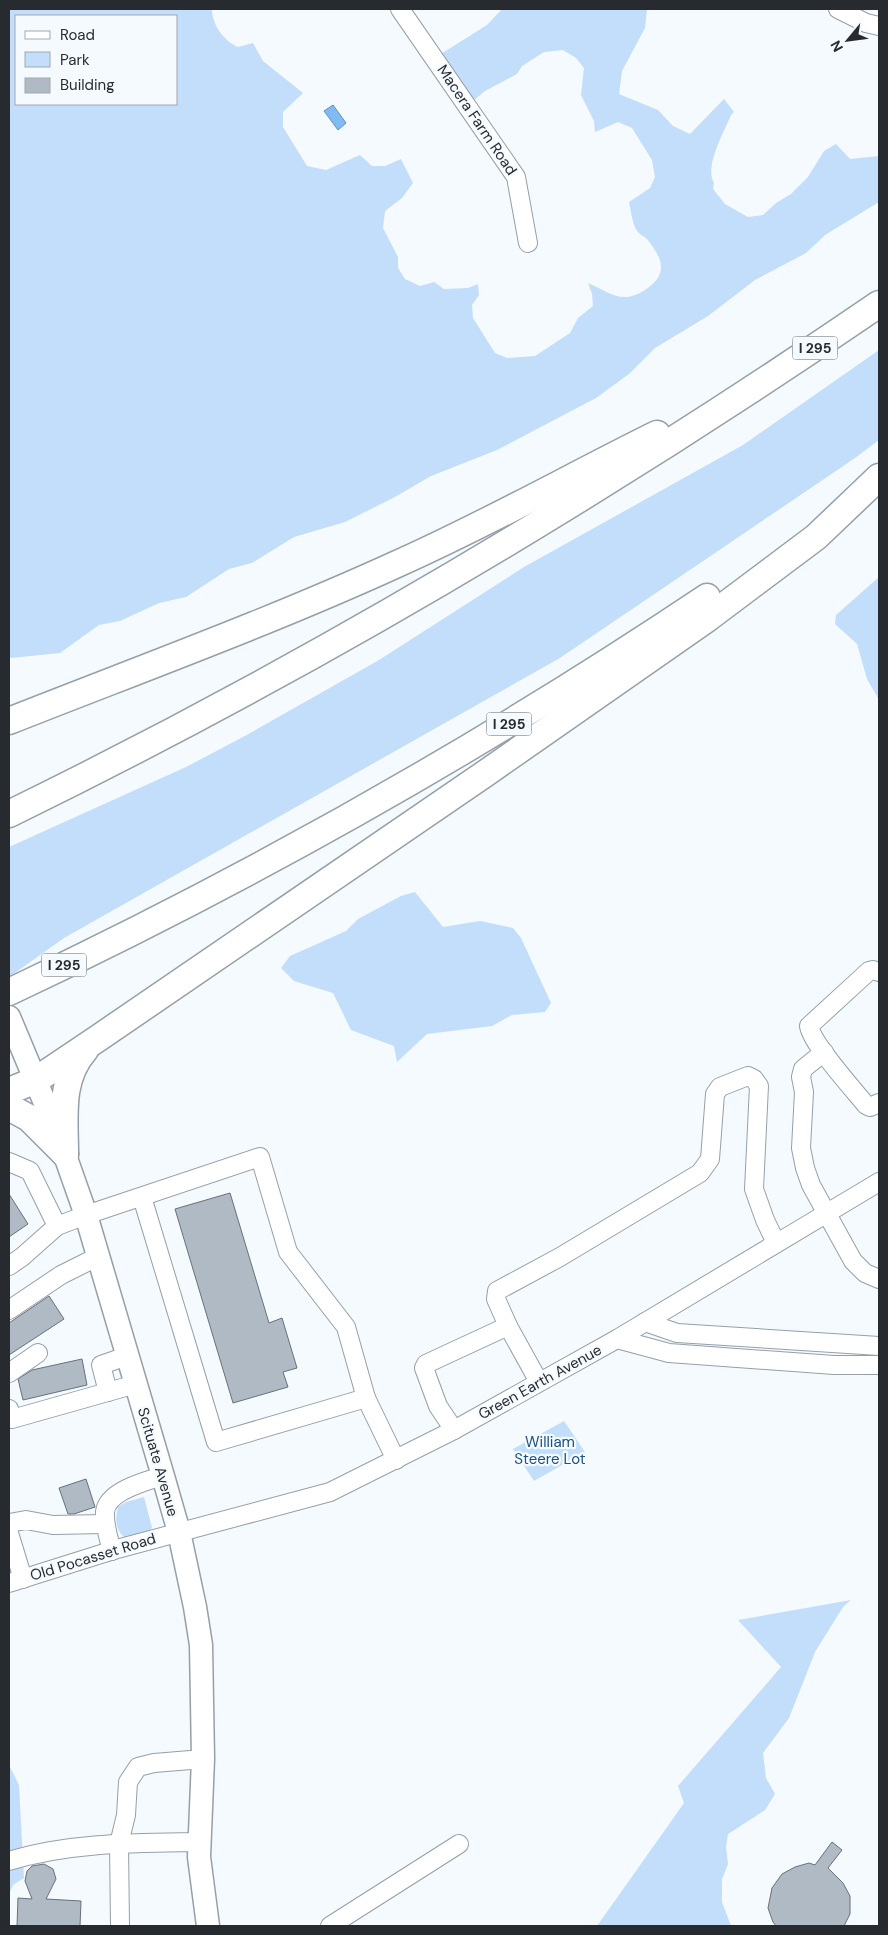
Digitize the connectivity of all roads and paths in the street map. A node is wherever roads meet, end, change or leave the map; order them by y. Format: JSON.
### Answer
{"nodes":[{"id":1,"x":400,"y":9,"type":"edge"},
{"id":2,"x":838,"y":9,"type":"edge"},
{"id":3,"x":879,"y":26,"type":"edge"},
{"id":4,"x":528,"y":243,"type":"dead end"},
{"id":5,"x":879,"y":304,"type":"edge"},
{"id":6,"x":750,"y":391,"type":"junction"},
{"id":7,"x":879,"y":477,"type":"edge"},
{"id":8,"x":9,"y":721,"type":"edge"},
{"id":9,"x":9,"y":814,"type":"edge"},
{"id":10,"x":879,"y":972,"type":"edge"},
{"id":11,"x":9,"y":992,"type":"edge"},
{"id":12,"x":13,"y":1026,"type":"edge"},
{"id":13,"x":97,"y":1039,"type":"junction"},
{"id":14,"x":824,"y":1052,"type":"junction"},
{"id":15,"x":36,"y":1080,"type":"junction"},
{"id":16,"x":9,"y":1091,"type":"edge"},
{"id":17,"x":879,"y":1103,"type":"edge"},
{"id":18,"x":9,"y":1107,"type":"edge"},
{"id":19,"x":65,"y":1154,"type":"junction"},
{"id":20,"x":9,"y":1162,"type":"edge"},
{"id":21,"x":879,"y":1182,"type":"edge"},
{"id":22,"x":142,"y":1197,"type":"junction"},
{"id":23,"x":827,"y":1213,"type":"junction"},
{"id":24,"x":86,"y":1215,"type":"junction"},
{"id":25,"x":57,"y":1226,"type":"junction"},
{"id":26,"x":776,"y":1243,"type":"junction"},
{"id":27,"x":99,"y":1256,"type":"junction"},
{"id":28,"x":9,"y":1266,"type":"edge"},
{"id":29,"x":879,"y":1279,"type":"edge"},
{"id":30,"x":9,"y":1310,"type":"edge"},
{"id":31,"x":646,"y":1322,"type":"junction"},
{"id":32,"x":508,"y":1326,"type":"junction"},
{"id":33,"x":617,"y":1339,"type":"junction"},
{"id":34,"x":879,"y":1346,"type":"edge"},
{"id":35,"x":38,"y":1353,"type":"dead end"},
{"id":36,"x":127,"y":1356,"type":"junction"},
{"id":37,"x":879,"y":1365,"type":"edge"},
{"id":38,"x":9,"y":1374,"type":"edge"},
{"id":39,"x":539,"y":1382,"type":"junction"},
{"id":40,"x":136,"y":1384,"type":"junction"},
{"id":41,"x":108,"y":1392,"type":"junction"},
{"id":42,"x":366,"y":1398,"type":"junction"},
{"id":43,"x":9,"y":1409,"type":"edge"},
{"id":44,"x":454,"y":1430,"type":"junction"},
{"id":45,"x":396,"y":1460,"type":"junction"},
{"id":46,"x":163,"y":1476,"type":"junction"},
{"id":47,"x":9,"y":1523,"type":"edge"},
{"id":48,"x":105,"y":1524,"type":"junction"},
{"id":49,"x":178,"y":1532,"type":"junction"},
{"id":50,"x":9,"y":1533,"type":"edge"},
{"id":51,"x":112,"y":1551,"type":"junction"},
{"id":52,"x":16,"y":1581,"type":"edge"},
{"id":53,"x":202,"y":1759,"type":"junction"},
{"id":54,"x":200,"y":1842,"type":"junction"},
{"id":55,"x":119,"y":1844,"type":"junction"},
{"id":56,"x":459,"y":1844,"type":"dead end"},
{"id":57,"x":9,"y":1862,"type":"edge"},
{"id":58,"x":120,"y":1926,"type":"edge"},
{"id":59,"x":208,"y":1926,"type":"edge"},
{"id":60,"x":330,"y":1926,"type":"edge"}],
"edges":[{"from":1,"to":4,"type":"street","name":"Macera Farm Road"},
{"from":2,"to":3,"type":"street"},
{"from":5,"to":6,"type":"highway","number":"I 295"},
{"from":6,"to":8,"type":"highway"},
{"from":6,"to":9,"type":"highway","number":"I 295"},
{"from":7,"to":11,"type":"highway","number":"I 295"},
{"from":7,"to":13,"type":"highway"},
{"from":10,"to":14,"type":"street"},
{"from":12,"to":15,"type":"main road","name":"Scituate Avenue"},
{"from":13,"to":15,"type":"highway"},
{"from":13,"to":19,"type":"highway"},
{"from":14,"to":17,"type":"street"},
{"from":14,"to":23,"type":"street"},
{"from":15,"to":16,"type":"highway"},
{"from":15,"to":19,"type":"main road","name":"Scituate Avenue"},
{"from":18,"to":19,"type":"highway"},
{"from":19,"to":24,"type":"main road","name":"Scituate Avenue"},
{"from":20,"to":25,"type":"street"},
{"from":21,"to":23,"type":"street","name":"Green Earth Avenue"},
{"from":22,"to":24,"type":"street"},
{"from":22,"to":42,"type":"street"},
{"from":22,"to":42,"type":"street"},
{"from":23,"to":26,"type":"street","name":"Green Earth Avenue"},
{"from":23,"to":29,"type":"street"},
{"from":24,"to":25,"type":"street"},
{"from":24,"to":27,"type":"main road","name":"Scituate Avenue"},
{"from":25,"to":28,"type":"street"},
{"from":26,"to":31,"type":"street","name":"Green Earth Avenue"},
{"from":26,"to":32,"type":"street"},
{"from":27,"to":30,"type":"street"},
{"from":27,"to":36,"type":"main road","name":"Scituate Avenue"},
{"from":31,"to":33,"type":"street","name":"Green Earth Avenue"},
{"from":31,"to":34,"type":"street"},
{"from":32,"to":39,"type":"street"},
{"from":32,"to":44,"type":"street"},
{"from":33,"to":37,"type":"street"},
{"from":33,"to":39,"type":"street","name":"Green Earth Avenue"},
{"from":35,"to":38,"type":"street"},
{"from":36,"to":40,"type":"main road","name":"Scituate Avenue"},
{"from":36,"to":41,"type":"street"},
{"from":39,"to":44,"type":"street","name":"Green Earth Avenue"},
{"from":40,"to":41,"type":"street"},
{"from":40,"to":46,"type":"main road","name":"Scituate Avenue"},
{"from":41,"to":43,"type":"street"},
{"from":42,"to":45,"type":"street"},
{"from":44,"to":45,"type":"street","name":"Green Earth Avenue"},
{"from":45,"to":49,"type":"street","name":"Green Earth Avenue"},
{"from":46,"to":48,"type":"street"},
{"from":46,"to":49,"type":"main road","name":"Scituate Avenue"},
{"from":47,"to":48,"type":"street"},
{"from":48,"to":51,"type":"street"},
{"from":49,"to":51,"type":"street","name":"Old Pocasset Road"},
{"from":49,"to":53,"type":"main road","name":"Scituate Avenue"},
{"from":50,"to":52,"type":"street"},
{"from":51,"to":52,"type":"street","name":"Old Pocasset Road"},
{"from":53,"to":54,"type":"main road","name":"Scituate Avenue"},
{"from":53,"to":55,"type":"street"},
{"from":54,"to":55,"type":"street"},
{"from":54,"to":59,"type":"main road","name":"Scituate Avenue"},
{"from":55,"to":57,"type":"street"},
{"from":55,"to":58,"type":"street"},
{"from":56,"to":60,"type":"street"}]}
